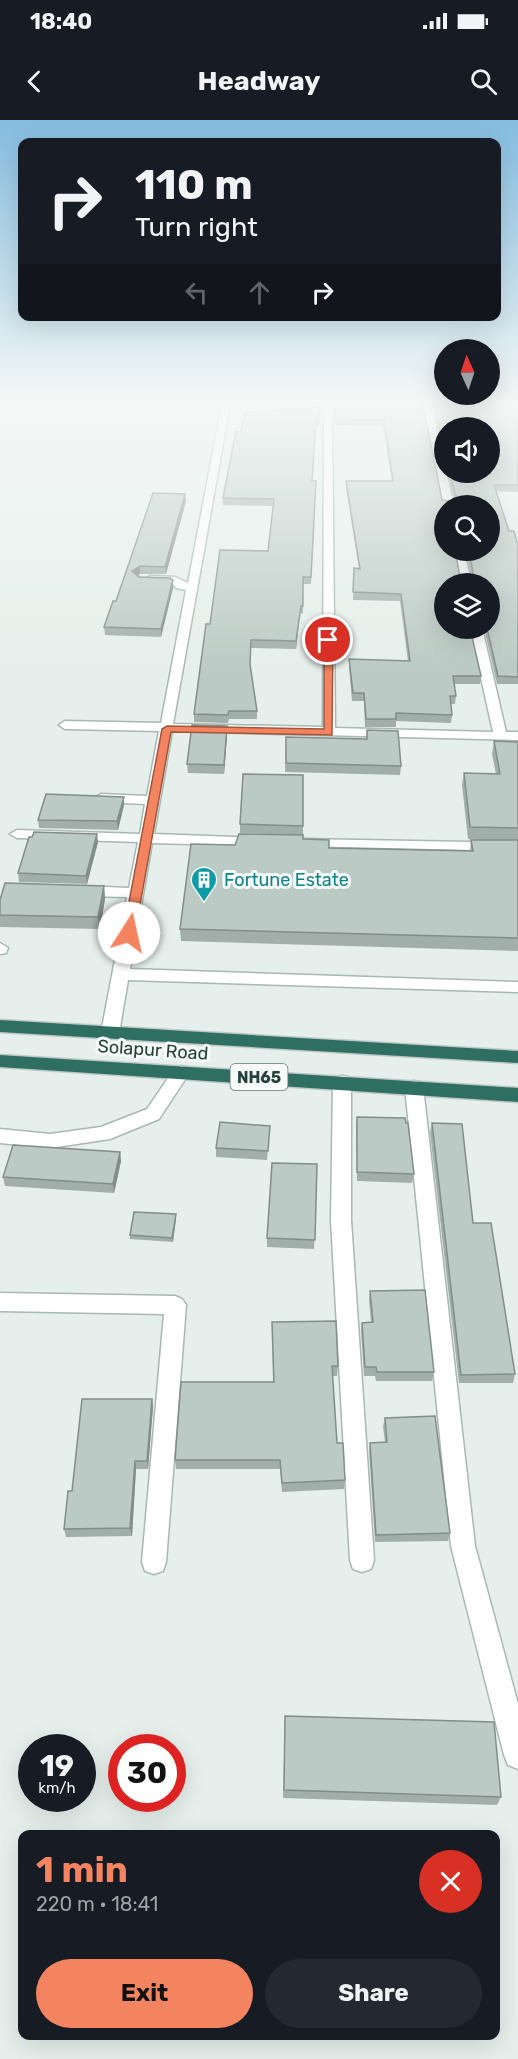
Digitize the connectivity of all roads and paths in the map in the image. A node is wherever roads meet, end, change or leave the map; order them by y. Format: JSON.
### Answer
{"nodes":[{"id":1,"x":210,"y":489,"type":"edge"},
{"id":2,"x":328,"y":489,"type":"edge"},
{"id":3,"x":140,"y":579,"type":"edge"},
{"id":4,"x":192,"y":587,"type":"junction"},
{"id":5,"x":478,"y":639,"type":"edge"},
{"id":6,"x":65,"y":725,"type":"dead end"},
{"id":7,"x":167,"y":729,"type":"junction"},
{"id":8,"x":329,"y":732,"type":"junction"},
{"id":9,"x":500,"y":736,"type":"junction"},
{"id":10,"x":518,"y":736,"type":"edge"},
{"id":11,"x":82,"y":797,"type":"edge"},
{"id":12,"x":154,"y":800,"type":"junction"},
{"id":13,"x":17,"y":834,"type":"dead end"},
{"id":14,"x":146,"y":839,"type":"junction"},
{"id":15,"x":518,"y":847,"type":"edge"},
{"id":16,"x":69,"y":891,"type":"edge"},
{"id":17,"x":137,"y":893,"type":"junction"},
{"id":18,"x":122,"y":974,"type":"junction"},
{"id":19,"x":518,"y":987,"type":"edge"},
{"id":20,"x":0,"y":1026,"type":"edge"},
{"id":21,"x":110,"y":1033,"type":"junction"},
{"id":22,"x":518,"y":1057,"type":"edge"},
{"id":23,"x":0,"y":1061,"type":"edge"},
{"id":24,"x":181,"y":1072,"type":"junction"},
{"id":25,"x":342,"y":1082,"type":"junction"},
{"id":26,"x":414,"y":1087,"type":"junction"},
{"id":27,"x":518,"y":1095,"type":"edge"},
{"id":28,"x":0,"y":1136,"type":"edge"},
{"id":29,"x":0,"y":1302,"type":"edge"},
{"id":30,"x":362,"y":1560,"type":"dead end"},
{"id":31,"x":154,"y":1562,"type":"dead end"},
{"id":32,"x":518,"y":1755,"type":"edge"}],
"edges":[{"from":1,"to":4,"type":"street"},
{"from":2,"to":8,"type":"street"},
{"from":3,"to":4,"type":"street"},
{"from":4,"to":7,"type":"street"},
{"from":5,"to":9,"type":"street"},
{"from":6,"to":7,"type":"street"},
{"from":7,"to":8,"type":"street"},
{"from":7,"to":12,"type":"street"},
{"from":8,"to":9,"type":"street"},
{"from":9,"to":10,"type":"street"},
{"from":11,"to":12,"type":"street"},
{"from":12,"to":14,"type":"street"},
{"from":13,"to":14,"type":"street"},
{"from":14,"to":15,"type":"street"},
{"from":14,"to":17,"type":"street"},
{"from":16,"to":17,"type":"street"},
{"from":17,"to":18,"type":"street"},
{"from":18,"to":19,"type":"street"},
{"from":18,"to":21,"type":"street"},
{"from":20,"to":21,"type":"highway","name":"Solapur Road","number":"NH65"},
{"from":21,"to":22,"type":"highway","name":"Solapur Road","number":"NH65"},
{"from":23,"to":24,"type":"highway","name":"Solapur Road","number":"NH65"},
{"from":24,"to":25,"type":"highway","name":"Solapur Road","number":"NH65"},
{"from":24,"to":28,"type":"street"},
{"from":25,"to":26,"type":"highway","name":"Solapur Road","number":"NH65"},
{"from":25,"to":30,"type":"street"},
{"from":26,"to":27,"type":"highway","name":"Solapur Road","number":"NH65"},
{"from":26,"to":32,"type":"street"},
{"from":29,"to":31,"type":"street"}]}
